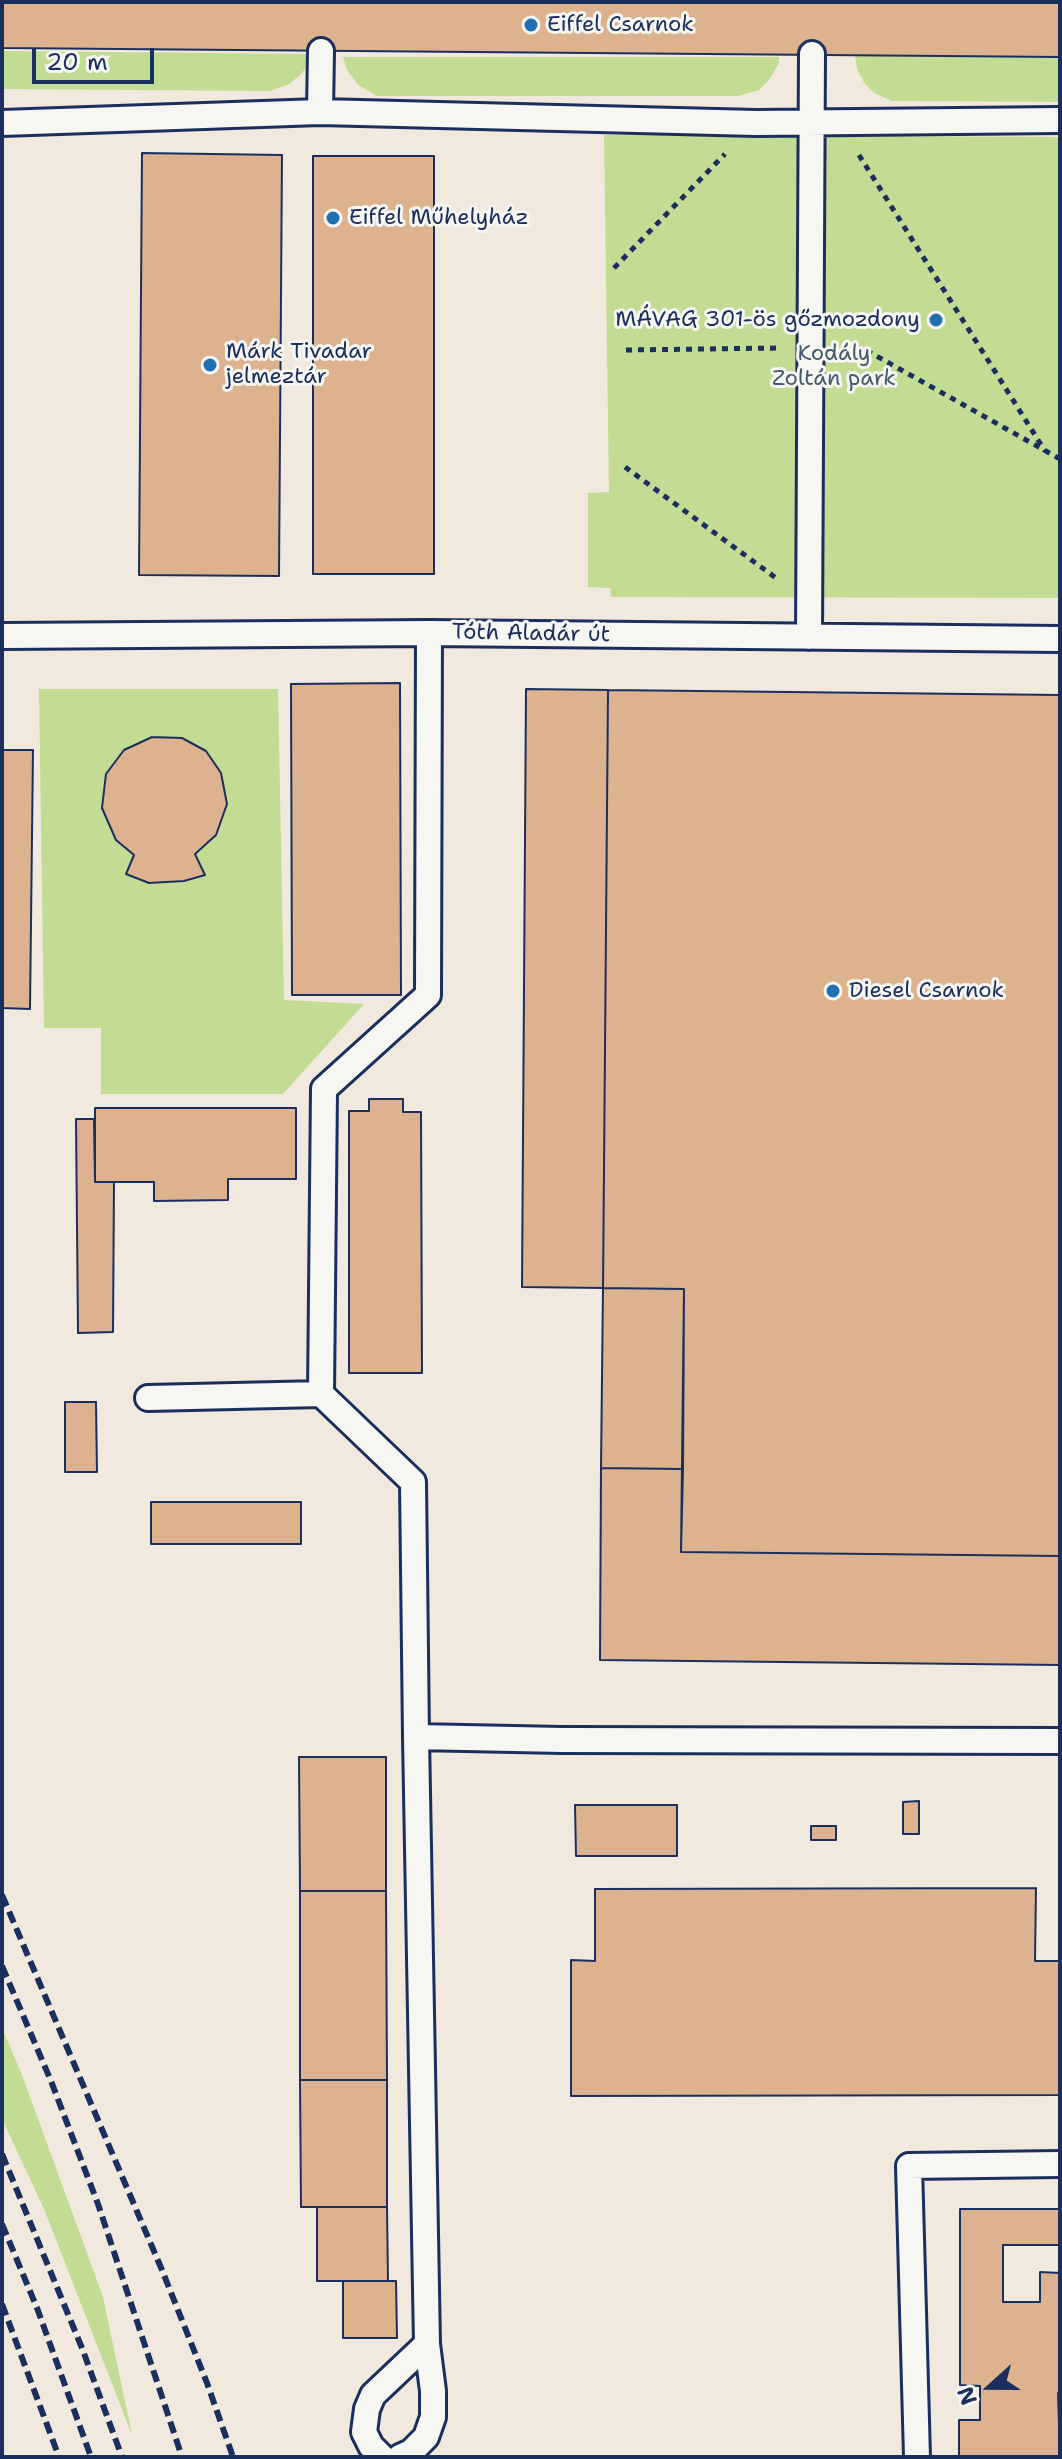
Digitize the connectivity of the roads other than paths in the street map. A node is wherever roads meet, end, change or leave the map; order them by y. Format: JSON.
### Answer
{"nodes":[{"id":1,"x":321,"y":51,"type":"dead end"},
{"id":2,"x":812,"y":54,"type":"dead end"},
{"id":3,"x":320,"y":112,"type":"junction"},
{"id":4,"x":1060,"y":120,"type":"edge"},
{"id":5,"x":2,"y":123,"type":"edge"},
{"id":6,"x":813,"y":123,"type":"junction"},
{"id":7,"x":429,"y":633,"type":"junction"},
{"id":8,"x":2,"y":636,"type":"edge"},
{"id":9,"x":809,"y":637,"type":"junction"},
{"id":10,"x":1060,"y":639,"type":"edge"},
{"id":11,"x":321,"y":1394,"type":"junction"},
{"id":12,"x":148,"y":1398,"type":"dead end"},
{"id":13,"x":416,"y":1737,"type":"junction"},
{"id":14,"x":1060,"y":1741,"type":"edge"},
{"id":15,"x":1060,"y":2164,"type":"edge"},
{"id":16,"x":427,"y":2344,"type":"junction"},
{"id":17,"x":382,"y":2457,"type":"edge"},
{"id":18,"x":400,"y":2457,"type":"edge"},
{"id":19,"x":917,"y":2457,"type":"edge"}],
"edges":[{"from":1,"to":3,"type":"lane"},
{"from":2,"to":6,"type":"lane"},
{"from":3,"to":5,"type":"lane"},
{"from":3,"to":6,"type":"lane"},
{"from":4,"to":6,"type":"lane"},
{"from":6,"to":9,"type":"lane"},
{"from":7,"to":8,"type":"lane","name":"Tóth Aladár út"},
{"from":7,"to":9,"type":"lane","name":"Tóth Aladár út"},
{"from":7,"to":11,"type":"lane"},
{"from":9,"to":10,"type":"lane","name":"Tóth Aladár út"},
{"from":11,"to":12,"type":"lane"},
{"from":11,"to":13,"type":"lane"},
{"from":13,"to":14,"type":"lane"},
{"from":13,"to":16,"type":"lane"},
{"from":15,"to":19,"type":"lane"},
{"from":16,"to":17,"type":"lane"},
{"from":16,"to":18,"type":"lane"}]}
